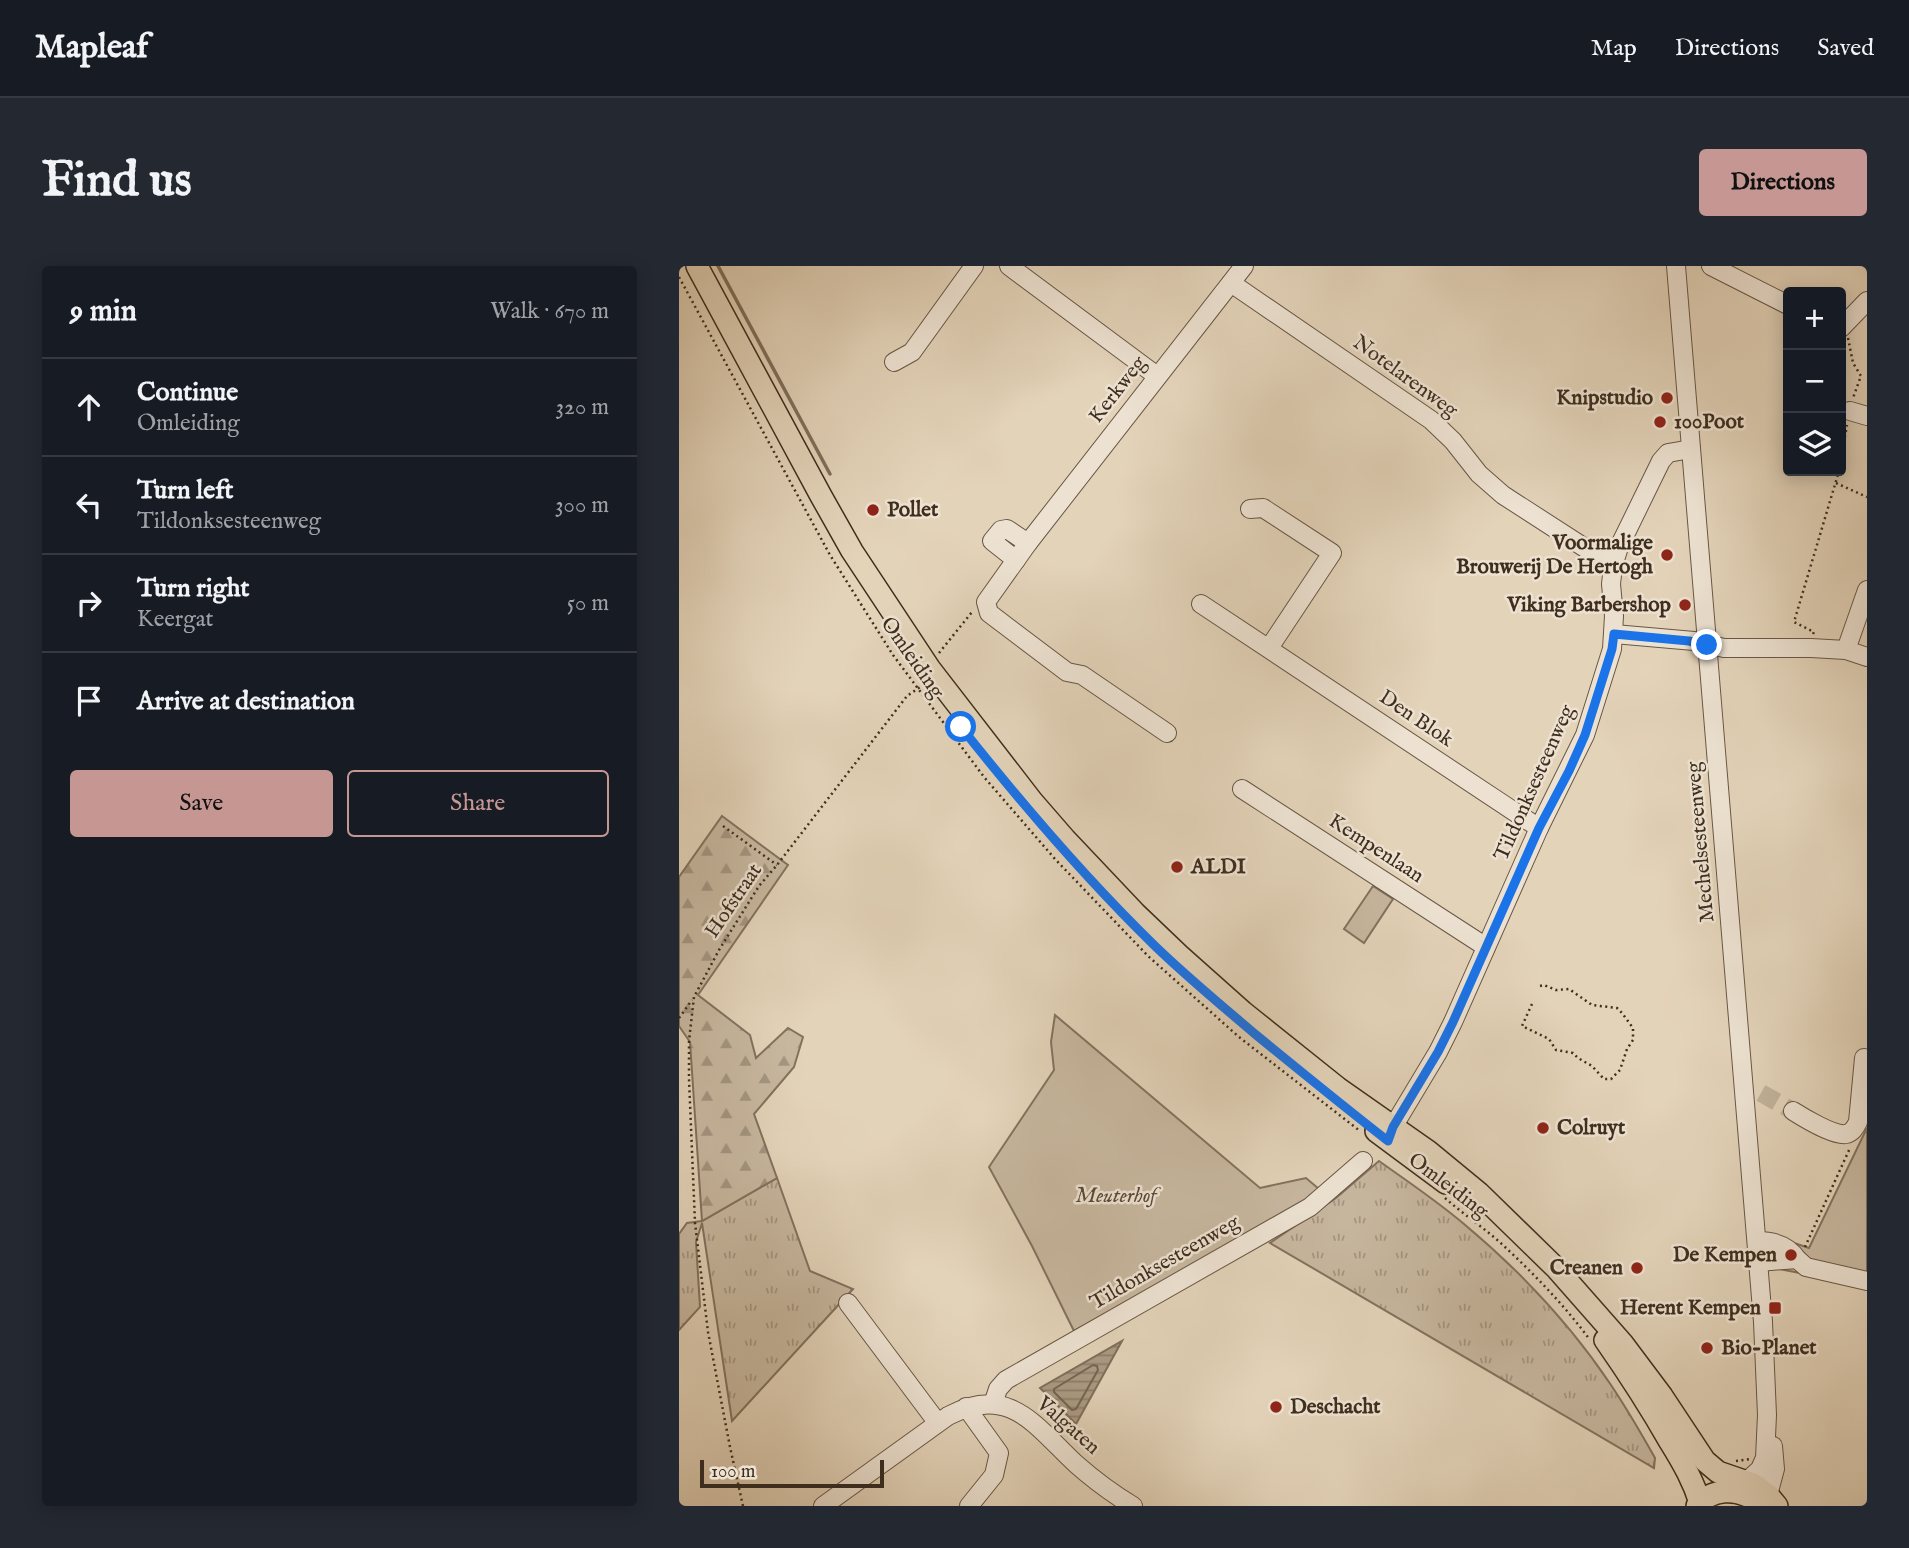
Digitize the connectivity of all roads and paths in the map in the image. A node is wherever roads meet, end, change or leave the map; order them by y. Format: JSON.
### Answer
{"nodes":[{"id":1,"x":686,"y":266,"type":"edge"},
{"id":2,"x":697,"y":266,"type":"edge"},
{"id":3,"x":974,"y":266,"type":"edge"},
{"id":4,"x":1009,"y":266,"type":"edge"},
{"id":5,"x":1244,"y":266,"type":"edge"},
{"id":6,"x":1676,"y":266,"type":"edge"},
{"id":7,"x":1711,"y":266,"type":"edge"},
{"id":8,"x":679,"y":277,"type":"edge"},
{"id":9,"x":1231,"y":284,"type":"junction"},
{"id":10,"x":1867,"y":301,"type":"edge"},
{"id":11,"x":1783,"y":302,"type":"edge"},
{"id":12,"x":1846,"y":324,"type":"edge"},
{"id":13,"x":1846,"y":336,"type":"edge"},
{"id":14,"x":894,"y":362,"type":"dead end"},
{"id":15,"x":1157,"y":376,"type":"junction"},
{"id":16,"x":1858,"y":413,"type":"edge"},
{"id":17,"x":1846,"y":445,"type":"edge"},
{"id":18,"x":1691,"y":449,"type":"junction"},
{"id":19,"x":1838,"y":476,"type":"edge"},
{"id":20,"x":1836,"y":483,"type":"junction"},
{"id":21,"x":1867,"y":497,"type":"edge"},
{"id":22,"x":1250,"y":509,"type":"dead end"},
{"id":23,"x":1028,"y":543,"type":"junction"},
{"id":24,"x":1016,"y":560,"type":"junction"},
{"id":25,"x":1613,"y":566,"type":"junction"},
{"id":26,"x":1867,"y":590,"type":"edge"},
{"id":27,"x":986,"y":602,"type":"junction"},
{"id":28,"x":1201,"y":604,"type":"dead end"},
{"id":29,"x":1614,"y":634,"type":"junction"},
{"id":30,"x":1707,"y":645,"type":"junction"},
{"id":31,"x":1269,"y":648,"type":"junction"},
{"id":32,"x":1811,"y":648,"type":"junction"},
{"id":33,"x":1846,"y":650,"type":"junction"},
{"id":34,"x":935,"y":657,"type":"dead end"},
{"id":35,"x":1867,"y":657,"type":"edge"},
{"id":36,"x":1167,"y":733,"type":"dead end"},
{"id":37,"x":1242,"y":789,"type":"dead end"},
{"id":38,"x":723,"y":826,"type":"dead end"},
{"id":39,"x":1539,"y":828,"type":"junction"},
{"id":40,"x":777,"y":865,"type":"junction"},
{"id":41,"x":1486,"y":947,"type":"junction"},
{"id":42,"x":1540,"y":986,"type":"dead end"},
{"id":43,"x":694,"y":998,"type":"junction"},
{"id":44,"x":1532,"y":1004,"type":"dead end"},
{"id":45,"x":679,"y":1018,"type":"edge"},
{"id":46,"x":1864,"y":1058,"type":"dead end"},
{"id":47,"x":1793,"y":1111,"type":"tunnel mouth"},
{"id":48,"x":1390,"y":1134,"type":"junction"},
{"id":49,"x":1850,"y":1148,"type":"dead end"},
{"id":50,"x":1363,"y":1161,"type":"dead end"},
{"id":51,"x":1443,"y":1197,"type":"dead end"},
{"id":52,"x":1757,"y":1241,"type":"junction"},
{"id":53,"x":1797,"y":1259,"type":"junction"},
{"id":54,"x":1759,"y":1262,"type":"junction"},
{"id":55,"x":1867,"y":1281,"type":"edge"},
{"id":56,"x":848,"y":1303,"type":"dead end"},
{"id":57,"x":1591,"y":1341,"type":"dead end"},
{"id":58,"x":993,"y":1404,"type":"junction"},
{"id":59,"x":966,"y":1407,"type":"junction"},
{"id":60,"x":1767,"y":1415,"type":"junction"},
{"id":61,"x":937,"y":1422,"type":"junction"},
{"id":62,"x":1740,"y":1487,"type":"junction"},
{"id":63,"x":1769,"y":1502,"type":"edge"},
{"id":64,"x":1703,"y":1505,"type":"edge"},
{"id":65,"x":743,"y":1506,"type":"edge"},
{"id":66,"x":823,"y":1506,"type":"edge"},
{"id":67,"x":969,"y":1506,"type":"edge"},
{"id":68,"x":1133,"y":1506,"type":"edge"}],
"edges":[{"from":1,"to":48,"type":"main road","name":"Omleiding"},
{"from":2,"to":48,"type":"main road","name":"Omleiding"},
{"from":3,"to":14,"type":"street"},
{"from":4,"to":15,"type":"street"},
{"from":5,"to":9,"type":"street","name":"Kerkweg"},
{"from":6,"to":18,"type":"street","name":"Mechelsesteenweg"},
{"from":7,"to":11,"type":"street"},
{"from":8,"to":40,"type":"path","name":"Hofstraat"},
{"from":9,"to":15,"type":"street","name":"Kerkweg"},
{"from":9,"to":25,"type":"street","name":"Notelarenweg"},
{"from":10,"to":12,"type":"street"},
{"from":13,"to":16,"type":"path"},
{"from":15,"to":23,"type":"street","name":"Kerkweg"},
{"from":16,"to":17,"type":"path"},
{"from":18,"to":25,"type":"street","name":"Tildonksesteenweg"},
{"from":18,"to":30,"type":"street","name":"Mechelsesteenweg"},
{"from":19,"to":20,"type":"path"},
{"from":20,"to":21,"type":"path"},
{"from":20,"to":32,"type":"path"},
{"from":22,"to":31,"type":"street"},
{"from":23,"to":24,"type":"street","name":"Kerkweg"},
{"from":23,"to":24,"type":"street"},
{"from":24,"to":27,"type":"street","name":"Kerkweg"},
{"from":25,"to":29,"type":"street","name":"Tildonksesteenweg"},
{"from":26,"to":33,"type":"street"},
{"from":27,"to":34,"type":"path"},
{"from":27,"to":36,"type":"street"},
{"from":28,"to":31,"type":"street","name":"Den Blok"},
{"from":29,"to":30,"type":"street"},
{"from":29,"to":39,"type":"street","name":"Tildonksesteenweg"},
{"from":30,"to":32,"type":"street"},
{"from":30,"to":52,"type":"street","name":"Mechelsesteenweg"},
{"from":31,"to":39,"type":"street","name":"Den Blok"},
{"from":32,"to":33,"type":"street"},
{"from":33,"to":35,"type":"street"},
{"from":37,"to":41,"type":"street","name":"Kempenlaan"},
{"from":38,"to":40,"type":"path"},
{"from":39,"to":41,"type":"street","name":"Tildonksesteenweg"},
{"from":40,"to":43,"type":"path","name":"Hofstraat"},
{"from":41,"to":48,"type":"street","name":"Tildonksesteenweg"},
{"from":42,"to":44,"type":"path"},
{"from":43,"to":45,"type":"path"},
{"from":43,"to":65,"type":"path","name":"Hofstraat"},
{"from":46,"to":47,"type":"street"},
{"from":48,"to":62,"type":"main road","name":"Omleiding"},
{"from":48,"to":64,"type":"main road","name":"Omleiding"},
{"from":49,"to":53,"type":"path"},
{"from":50,"to":58,"type":"street","name":"Tildonksesteenweg"},
{"from":51,"to":57,"type":"path"},
{"from":52,"to":53,"type":"street"},
{"from":52,"to":54,"type":"street","name":"Mechelsesteenweg"},
{"from":53,"to":54,"type":"street"},
{"from":53,"to":55,"type":"street"},
{"from":54,"to":60,"type":"street","name":"Mechelsesteenweg"},
{"from":56,"to":61,"type":"street"},
{"from":58,"to":59,"type":"street","name":"Valgaten"},
{"from":58,"to":68,"type":"street","name":"Valgaten"},
{"from":59,"to":61,"type":"street"},
{"from":59,"to":67,"type":"street"},
{"from":60,"to":62,"type":"street","name":"Mechelsesteenweg"},
{"from":60,"to":63,"type":"street","name":"Mechelsesteenweg"},
{"from":61,"to":66,"type":"street"},
{"from":62,"to":63,"type":"main road","name":"Omleiding"},
{"from":62,"to":64,"type":"main road"}]}
